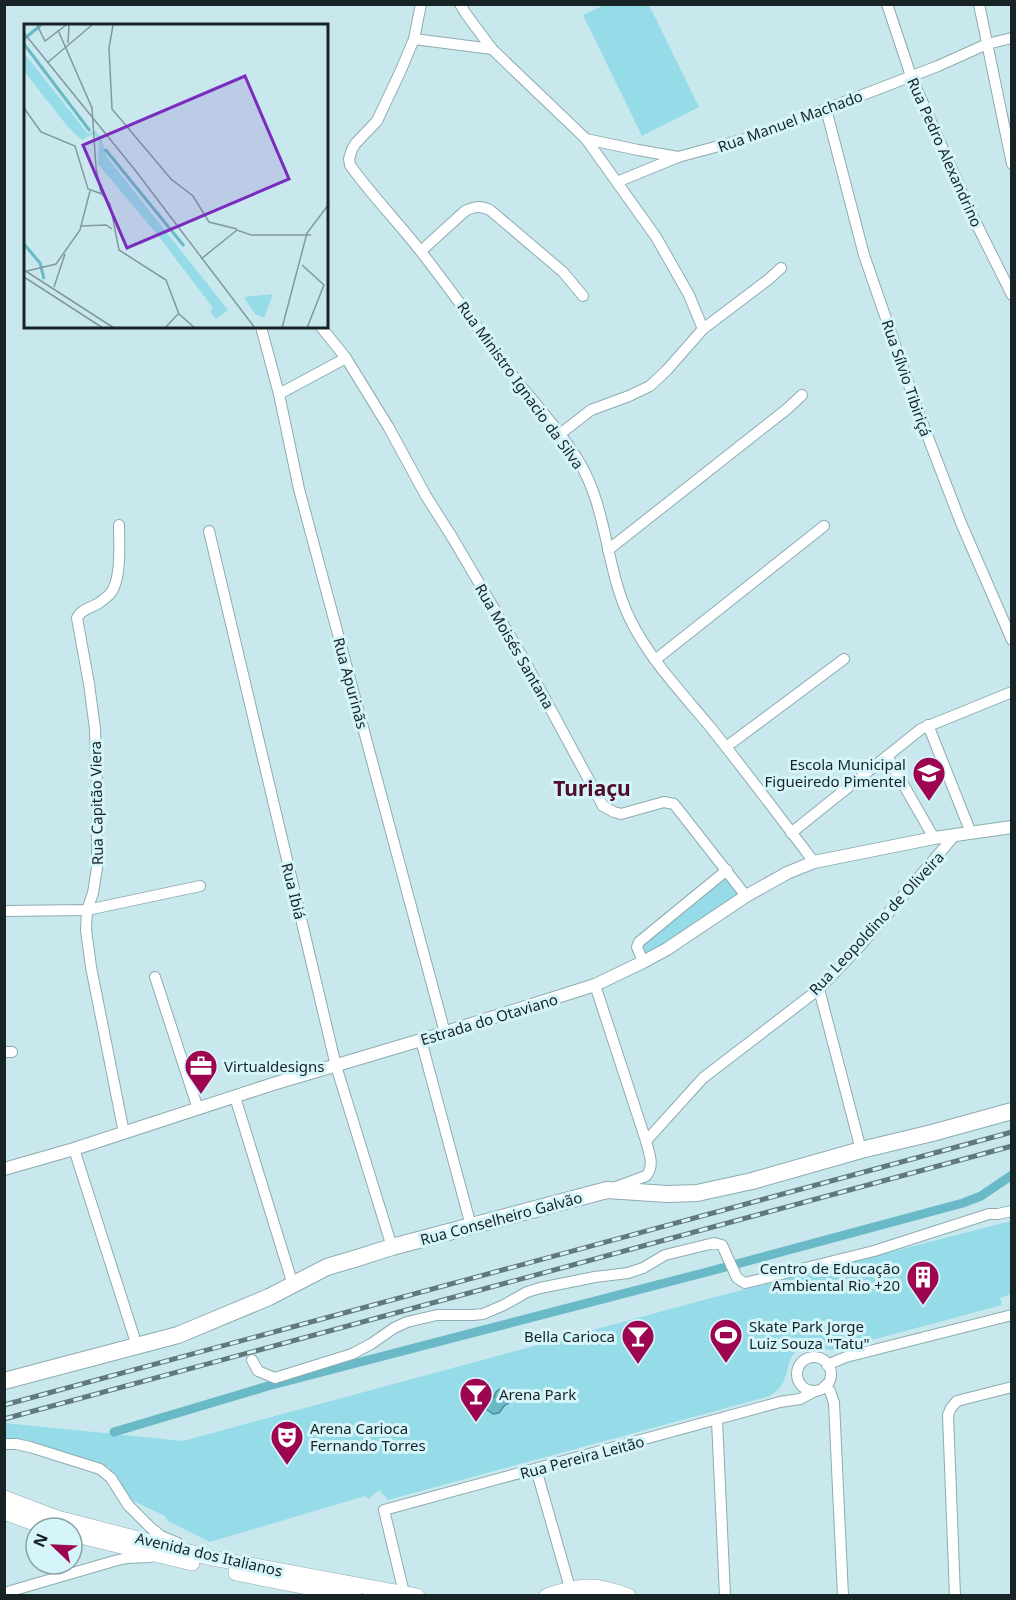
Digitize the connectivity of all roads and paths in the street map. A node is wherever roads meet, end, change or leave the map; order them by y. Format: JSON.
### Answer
{"nodes":[{"id":1,"x":421,"y":4,"type":"edge"},
{"id":2,"x":460,"y":4,"type":"edge"},
{"id":3,"x":887,"y":4,"type":"edge"},
{"id":4,"x":979,"y":4,"type":"edge"},
{"id":5,"x":1011,"y":38,"type":"edge"},
{"id":6,"x":414,"y":39,"type":"junction"},
{"id":7,"x":987,"y":44,"type":"junction"},
{"id":8,"x":492,"y":49,"type":"junction"},
{"id":9,"x":911,"y":76,"type":"junction"},
{"id":10,"x":826,"y":109,"type":"junction"},
{"id":11,"x":585,"y":138,"type":"junction"},
{"id":12,"x":678,"y":157,"type":"junction"},
{"id":13,"x":1011,"y":164,"type":"edge"},
{"id":14,"x":617,"y":182,"type":"junction"},
{"id":15,"x":421,"y":251,"type":"junction"},
{"id":16,"x":780,"y":268,"type":"dead end"},
{"id":17,"x":583,"y":296,"type":"dead end"},
{"id":18,"x":1011,"y":296,"type":"edge"},
{"id":19,"x":322,"y":328,"type":"edge"},
{"id":20,"x":262,"y":329,"type":"edge"},
{"id":21,"x":703,"y":329,"type":"junction"},
{"id":22,"x":346,"y":358,"type":"junction"},
{"id":23,"x":279,"y":394,"type":"junction"},
{"id":24,"x":802,"y":395,"type":"dead end"},
{"id":25,"x":560,"y":434,"type":"junction"},
{"id":26,"x":119,"y":525,"type":"dead end"},
{"id":27,"x":824,"y":526,"type":"dead end"},
{"id":28,"x":209,"y":531,"type":"dead end"},
{"id":29,"x":608,"y":550,"type":"junction"},
{"id":30,"x":1011,"y":640,"type":"edge"},
{"id":31,"x":844,"y":659,"type":"dead end"},
{"id":32,"x":655,"y":660,"type":"junction"},
{"id":33,"x":1011,"y":692,"type":"edge"},
{"id":34,"x":928,"y":725,"type":"junction"},
{"id":35,"x":726,"y":747,"type":"junction"},
{"id":36,"x":887,"y":756,"type":"junction"},
{"id":37,"x":1011,"y":828,"type":"edge"},
{"id":38,"x":792,"y":832,"type":"junction"},
{"id":39,"x":971,"y":833,"type":"junction"},
{"id":40,"x":956,"y":836,"type":"junction"},
{"id":41,"x":934,"y":838,"type":"junction"},
{"id":42,"x":814,"y":862,"type":"junction"},
{"id":43,"x":727,"y":870,"type":"junction"},
{"id":44,"x":200,"y":886,"type":"dead end"},
{"id":45,"x":746,"y":896,"type":"junction"},
{"id":46,"x":87,"y":910,"type":"junction"},
{"id":47,"x":4,"y":911,"type":"edge"},
{"id":48,"x":644,"y":962,"type":"junction"},
{"id":49,"x":155,"y":977,"type":"dead end"},
{"id":50,"x":594,"y":985,"type":"junction"},
{"id":51,"x":819,"y":989,"type":"junction"},
{"id":52,"x":445,"y":1032,"type":"junction"},
{"id":53,"x":421,"y":1040,"type":"junction"},
{"id":54,"x":336,"y":1066,"type":"junction"},
{"id":55,"x":235,"y":1097,"type":"junction"},
{"id":56,"x":198,"y":1109,"type":"junction"},
{"id":57,"x":1011,"y":1111,"type":"edge"},
{"id":58,"x":124,"y":1133,"type":"junction"},
{"id":59,"x":646,"y":1141,"type":"junction"},
{"id":60,"x":75,"y":1149,"type":"junction"},
{"id":61,"x":861,"y":1150,"type":"junction"},
{"id":62,"x":4,"y":1169,"type":"edge"},
{"id":63,"x":607,"y":1190,"type":"junction"},
{"id":64,"x":1011,"y":1211,"type":"edge"},
{"id":65,"x":471,"y":1226,"type":"junction"},
{"id":66,"x":392,"y":1247,"type":"junction"},
{"id":67,"x":293,"y":1285,"type":"junction"},
{"id":68,"x":1011,"y":1315,"type":"edge"},
{"id":69,"x":137,"y":1346,"type":"junction"},
{"id":70,"x":252,"y":1360,"type":"dead end"},
{"id":71,"x":827,"y":1365,"type":"junction"},
{"id":72,"x":4,"y":1381,"type":"edge"},
{"id":73,"x":798,"y":1381,"type":"junction"},
{"id":74,"x":1011,"y":1387,"type":"edge"},
{"id":75,"x":820,"y":1389,"type":"junction"},
{"id":76,"x":780,"y":1402,"type":"junction"},
{"id":77,"x":717,"y":1420,"type":"junction"},
{"id":78,"x":4,"y":1444,"type":"edge"},
{"id":79,"x":536,"y":1470,"type":"junction"},
{"id":80,"x":4,"y":1498,"type":"edge"},
{"id":81,"x":4,"y":1512,"type":"edge"},
{"id":82,"x":52,"y":1516,"type":"edge"},
{"id":83,"x":24,"y":1519,"type":"edge"},
{"id":84,"x":84,"y":1533,"type":"edge"},
{"id":85,"x":84,"y":1533,"type":"edge"},
{"id":86,"x":169,"y":1557,"type":"junction"},
{"id":87,"x":213,"y":1558,"type":"junction"},
{"id":88,"x":570,"y":1588,"type":"junction"},
{"id":89,"x":4,"y":1593,"type":"edge"},
{"id":90,"x":410,"y":1594,"type":"edge"},
{"id":91,"x":354,"y":1596,"type":"edge"},
{"id":92,"x":547,"y":1596,"type":"edge"},
{"id":93,"x":628,"y":1596,"type":"edge"},
{"id":94,"x":725,"y":1596,"type":"edge"},
{"id":95,"x":843,"y":1596,"type":"edge"},
{"id":96,"x":955,"y":1596,"type":"edge"}],
"edges":[{"from":1,"to":6,"type":"street","name":"Rua Ministro Ignacio da Silva"},
{"from":2,"to":8,"type":"street"},
{"from":3,"to":9,"type":"street","name":"Rua Pedro Alexandrino"},
{"from":4,"to":7,"type":"street"},
{"from":5,"to":7,"type":"street","name":"Rua Manuel Machado"},
{"from":6,"to":8,"type":"street"},
{"from":6,"to":15,"type":"street","name":"Rua Ministro Ignacio da Silva"},
{"from":7,"to":9,"type":"street","name":"Rua Manuel Machado"},
{"from":7,"to":13,"type":"street"},
{"from":8,"to":11,"type":"street"},
{"from":9,"to":10,"type":"street","name":"Rua Manuel Machado"},
{"from":9,"to":18,"type":"street","name":"Rua Pedro Alexandrino"},
{"from":10,"to":12,"type":"street","name":"Rua Manuel Machado"},
{"from":10,"to":30,"type":"street","name":"Rua Sílvio Tibiriçá"},
{"from":11,"to":12,"type":"street","name":"Rua Manuel Machado"},
{"from":11,"to":14,"type":"street"},
{"from":12,"to":14,"type":"street"},
{"from":14,"to":21,"type":"street"},
{"from":15,"to":17,"type":"street"},
{"from":15,"to":25,"type":"street","name":"Rua Ministro Ignacio da Silva"},
{"from":16,"to":21,"type":"street"},
{"from":19,"to":22,"type":"street","name":"Rua Moisés Santana"},
{"from":20,"to":23,"type":"street","name":"Rua Apurinãs"},
{"from":21,"to":25,"type":"street"},
{"from":22,"to":23,"type":"street"},
{"from":22,"to":43,"type":"street","name":"Rua Moisés Santana"},
{"from":23,"to":52,"type":"street","name":"Rua Apurinãs"},
{"from":24,"to":29,"type":"street"},
{"from":25,"to":29,"type":"street","name":"Rua Ministro Ignacio da Silva"},
{"from":26,"to":46,"type":"street","name":"Rua Capitão Viera"},
{"from":27,"to":32,"type":"street"},
{"from":28,"to":54,"type":"street","name":"Rua Ibiá"},
{"from":29,"to":32,"type":"street","name":"Rua Ministro Ignacio da Silva"},
{"from":31,"to":35,"type":"street"},
{"from":32,"to":35,"type":"street","name":"Rua Ministro Ignacio da Silva"},
{"from":33,"to":34,"type":"street"},
{"from":34,"to":36,"type":"street"},
{"from":34,"to":39,"type":"street"},
{"from":35,"to":38,"type":"street","name":"Rua Ministro Ignacio da Silva"},
{"from":36,"to":38,"type":"street"},
{"from":36,"to":41,"type":"street"},
{"from":37,"to":39,"type":"street"},
{"from":38,"to":42,"type":"street","name":"Rua Ministro Ignacio da Silva"},
{"from":39,"to":40,"type":"street"},
{"from":40,"to":41,"type":"street","name":"Estrada do Otaviano"},
{"from":40,"to":51,"type":"street","name":"Rua Leopoldino de Oliveira"},
{"from":41,"to":42,"type":"street","name":"Estrada do Otaviano"},
{"from":42,"to":45,"type":"street","name":"Estrada do Otaviano"},
{"from":43,"to":45,"type":"street","name":"Rua Moisés Santana"},
{"from":43,"to":48,"type":"street"},
{"from":44,"to":46,"type":"street"},
{"from":45,"to":48,"type":"street","name":"Estrada do Otaviano"},
{"from":46,"to":47,"type":"street"},
{"from":46,"to":58,"type":"street","name":"Rua Capitão Viera"},
{"from":48,"to":50,"type":"street","name":"Estrada do Otaviano"},
{"from":49,"to":56,"type":"street"},
{"from":50,"to":52,"type":"street","name":"Estrada do Otaviano"},
{"from":50,"to":59,"type":"street"},
{"from":51,"to":59,"type":"street","name":"Rua Leopoldino de Oliveira"},
{"from":51,"to":61,"type":"street"},
{"from":52,"to":53,"type":"street","name":"Estrada do Otaviano"},
{"from":53,"to":54,"type":"street","name":"Estrada do Otaviano"},
{"from":53,"to":65,"type":"street"},
{"from":54,"to":55,"type":"street","name":"Estrada do Otaviano"},
{"from":54,"to":66,"type":"street","name":"Rua Ibiá"},
{"from":55,"to":56,"type":"street","name":"Estrada do Otaviano"},
{"from":55,"to":67,"type":"street"},
{"from":56,"to":58,"type":"street","name":"Estrada do Otaviano"},
{"from":57,"to":61,"type":"main road","name":"Rua Conselheiro Galvão"},
{"from":58,"to":60,"type":"street","name":"Estrada do Otaviano"},
{"from":59,"to":63,"type":"street"},
{"from":60,"to":62,"type":"street","name":"Estrada do Otaviano"},
{"from":60,"to":69,"type":"street"},
{"from":61,"to":63,"type":"main road","name":"Rua Conselheiro Galvão"},
{"from":63,"to":65,"type":"main road","name":"Rua Conselheiro Galvão"},
{"from":64,"to":70,"type":"street"},
{"from":65,"to":66,"type":"main road","name":"Rua Conselheiro Galvão"},
{"from":66,"to":67,"type":"main road","name":"Rua Conselheiro Galvão"},
{"from":67,"to":69,"type":"main road","name":"Rua Conselheiro Galvão"},
{"from":68,"to":71,"type":"street"},
{"from":69,"to":72,"type":"main road","name":"Rua Conselheiro Galvão"},
{"from":71,"to":73,"type":"street"},
{"from":71,"to":75,"type":"street"},
{"from":73,"to":75,"type":"street"},
{"from":73,"to":76,"type":"street"},
{"from":74,"to":96,"type":"street"},
{"from":75,"to":76,"type":"street","name":"Rua Pereira Leitão"},
{"from":75,"to":95,"type":"street"},
{"from":76,"to":77,"type":"street","name":"Rua Pereira Leitão"},
{"from":77,"to":79,"type":"street","name":"Rua Pereira Leitão"},
{"from":77,"to":94,"type":"street"},
{"from":78,"to":87,"type":"street"},
{"from":79,"to":88,"type":"street"},
{"from":79,"to":90,"type":"street","name":"Rua Pereira Leitão"},
{"from":80,"to":82,"type":"main road","name":"Avenida dos Italianos"},
{"from":81,"to":83,"type":"main road"},
{"from":84,"to":87,"type":"main road","name":"Avenida dos Italianos"},
{"from":85,"to":86,"type":"main road","name":"Avenida dos Italianos"},
{"from":86,"to":89,"type":"street"},
{"from":86,"to":91,"type":"main road","name":"Avenida dos Italianos"},
{"from":87,"to":90,"type":"main road","name":"Avenida dos Italianos"},
{"from":88,"to":92,"type":"main road"},
{"from":88,"to":93,"type":"main road"}]}
